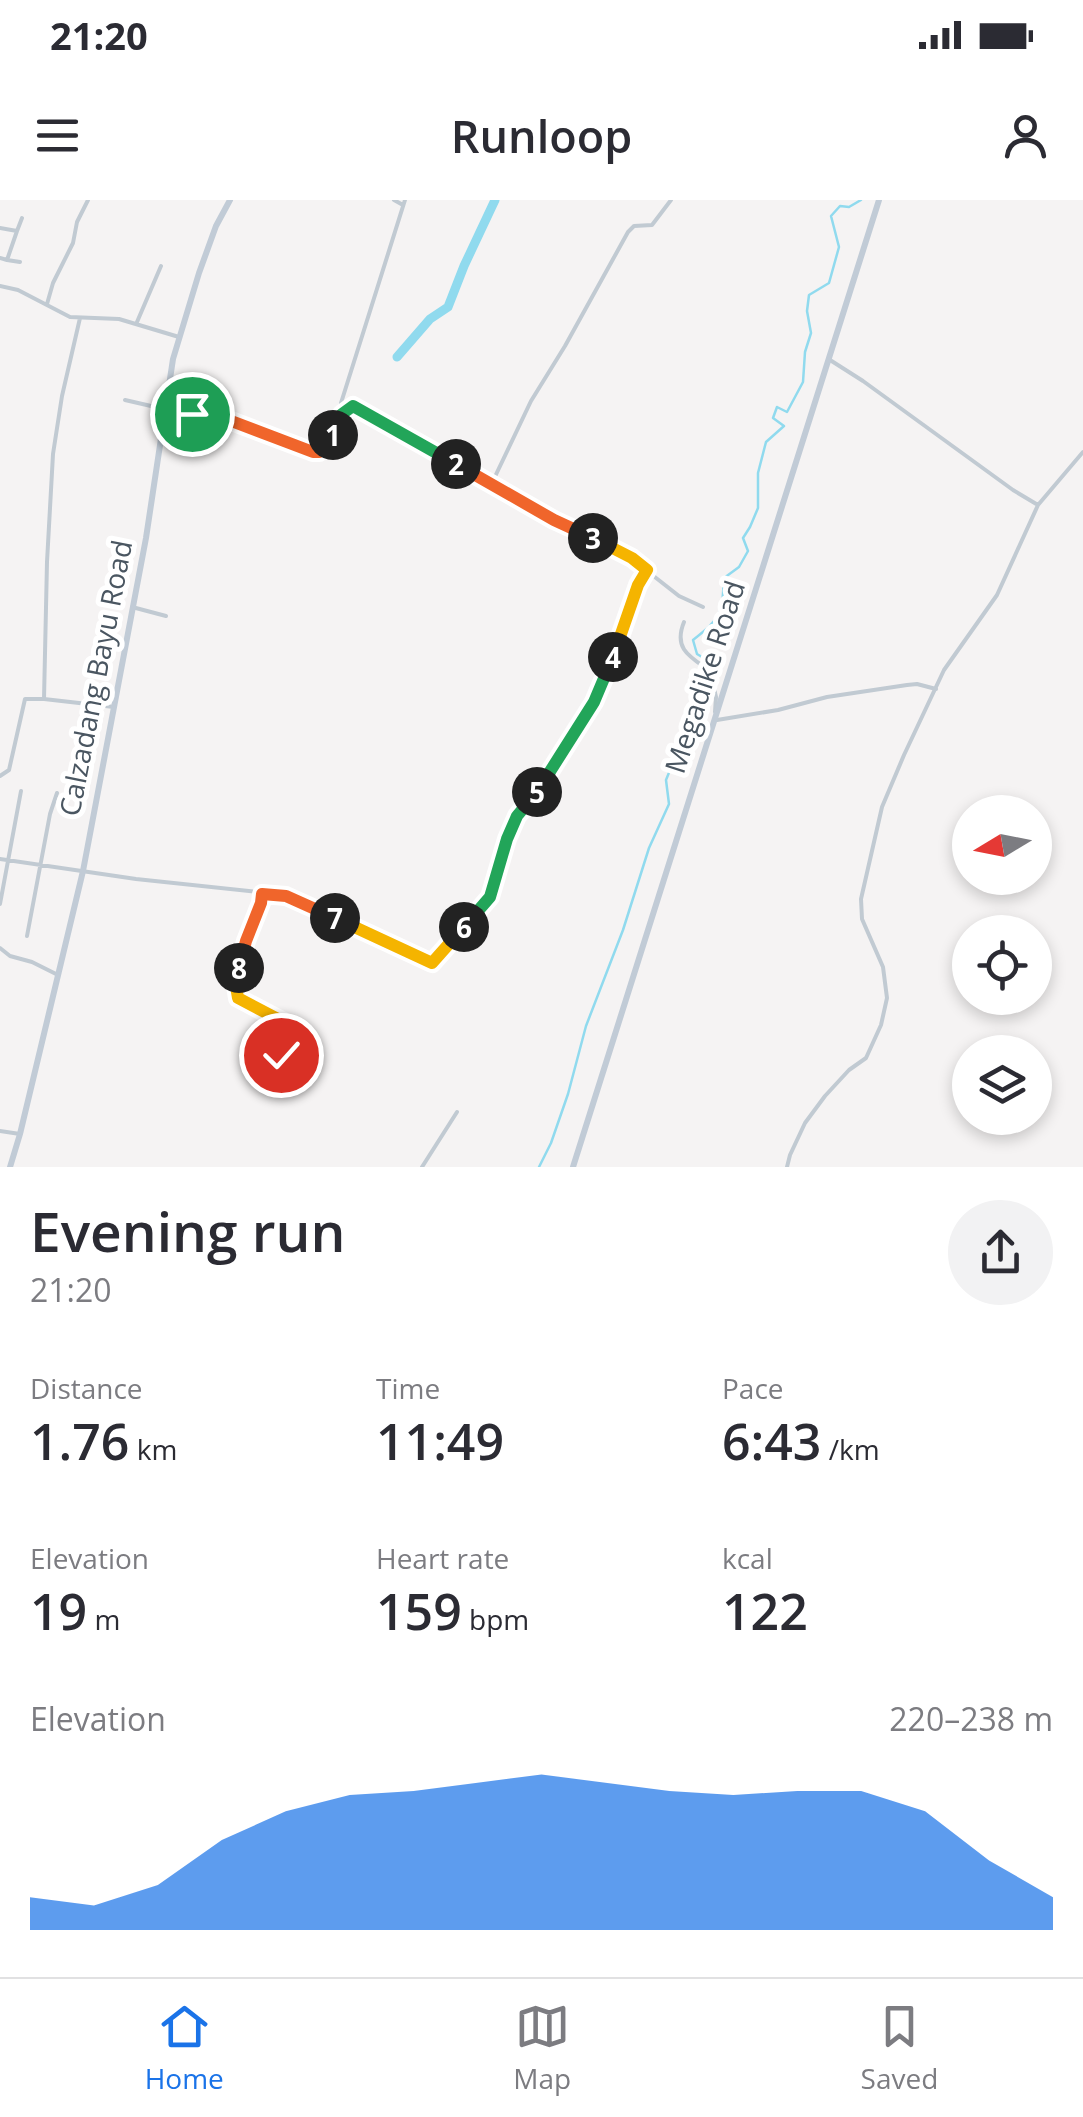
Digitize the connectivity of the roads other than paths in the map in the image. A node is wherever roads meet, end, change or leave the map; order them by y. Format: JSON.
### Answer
{"nodes":[{"id":1,"x":88,"y":200,"type":"edge"},
{"id":2,"x":230,"y":200,"type":"edge"},
{"id":3,"x":394,"y":200,"type":"edge"},
{"id":4,"x":671,"y":200,"type":"edge"},
{"id":5,"x":879,"y":200,"type":"edge"},
{"id":6,"x":404,"y":203,"type":"edge"},
{"id":7,"x":22,"y":218,"type":"dead end"},
{"id":8,"x":0,"y":228,"type":"edge"},
{"id":9,"x":17,"y":231,"type":"junction"},
{"id":10,"x":4,"y":259,"type":"edge"},
{"id":11,"x":20,"y":262,"type":"dead end"},
{"id":12,"x":161,"y":266,"type":"dead end"},
{"id":13,"x":0,"y":286,"type":"edge"},
{"id":14,"x":47,"y":304,"type":"junction"},
{"id":15,"x":80,"y":318,"type":"junction"},
{"id":16,"x":136,"y":323,"type":"junction"},
{"id":17,"x":180,"y":338,"type":"junction"},
{"id":18,"x":830,"y":360,"type":"junction"},
{"id":19,"x":222,"y":393,"type":"dead end"},
{"id":20,"x":125,"y":400,"type":"dead end"},
{"id":21,"x":164,"y":409,"type":"junction"},
{"id":22,"x":342,"y":414,"type":"junction"},
{"id":23,"x":220,"y":417,"type":"junction"},
{"id":24,"x":1083,"y":452,"type":"edge"},
{"id":25,"x":491,"y":485,"type":"junction"},
{"id":26,"x":1038,"y":505,"type":"junction"},
{"id":27,"x":647,"y":570,"type":"junction"},
{"id":28,"x":132,"y":607,"type":"junction"},
{"id":29,"x":703,"y":608,"type":"dead end"},
{"id":30,"x":166,"y":616,"type":"dead end"},
{"id":31,"x":684,"y":622,"type":"dead end"},
{"id":32,"x":936,"y":689,"type":"junction"},
{"id":33,"x":44,"y":699,"type":"junction"},
{"id":34,"x":114,"y":707,"type":"junction"},
{"id":35,"x":716,"y":720,"type":"junction"},
{"id":36,"x":0,"y":776,"type":"edge"},
{"id":37,"x":21,"y":791,"type":"dead end"},
{"id":38,"x":57,"y":793,"type":"dead end"},
{"id":39,"x":0,"y":858,"type":"edge"},
{"id":40,"x":9,"y":860,"type":"junction"},
{"id":41,"x":41,"y":865,"type":"junction"},
{"id":42,"x":83,"y":871,"type":"junction"},
{"id":43,"x":262,"y":894,"type":"junction"},
{"id":44,"x":0,"y":904,"type":"edge"},
{"id":45,"x":27,"y":936,"type":"dead end"},
{"id":46,"x":0,"y":948,"type":"edge"},
{"id":47,"x":59,"y":976,"type":"junction"},
{"id":48,"x":281,"y":1055,"type":"dead end"},
{"id":49,"x":457,"y":1112,"type":"dead end"},
{"id":50,"x":0,"y":1130,"type":"edge"},
{"id":51,"x":20,"y":1134,"type":"junction"},
{"id":52,"x":10,"y":1167,"type":"edge"},
{"id":53,"x":422,"y":1167,"type":"edge"},
{"id":54,"x":573,"y":1167,"type":"edge"},
{"id":55,"x":787,"y":1167,"type":"edge"}],
"edges":[{"from":1,"to":14,"type":"street"},
{"from":2,"to":17,"type":"main road","name":"Calzadang Bayu Road"},
{"from":3,"to":6,"type":"street"},
{"from":4,"to":25,"type":"street"},
{"from":5,"to":18,"type":"main road","name":"Megadike Road"},
{"from":6,"to":22,"type":"street"},
{"from":7,"to":9,"type":"street"},
{"from":8,"to":9,"type":"street"},
{"from":9,"to":10,"type":"street"},
{"from":10,"to":11,"type":"street"},
{"from":12,"to":16,"type":"street"},
{"from":13,"to":14,"type":"street"},
{"from":14,"to":15,"type":"street"},
{"from":15,"to":16,"type":"street"},
{"from":15,"to":33,"type":"street"},
{"from":16,"to":17,"type":"street"},
{"from":17,"to":21,"type":"main road","name":"Calzadang Bayu Road"},
{"from":18,"to":26,"type":"street"},
{"from":18,"to":35,"type":"main road","name":"Megadike Road"},
{"from":19,"to":23,"type":"street"},
{"from":20,"to":21,"type":"street"},
{"from":21,"to":23,"type":"street"},
{"from":21,"to":28,"type":"main road","name":"Calzadang Bayu Road"},
{"from":22,"to":23,"type":"street"},
{"from":22,"to":25,"type":"street"},
{"from":24,"to":26,"type":"street"},
{"from":25,"to":27,"type":"street"},
{"from":26,"to":32,"type":"street"},
{"from":27,"to":29,"type":"street"},
{"from":27,"to":43,"type":"street"},
{"from":28,"to":30,"type":"street"},
{"from":28,"to":34,"type":"main road","name":"Calzadang Bayu Road"},
{"from":31,"to":35,"type":"street"},
{"from":32,"to":35,"type":"street"},
{"from":32,"to":55,"type":"street"},
{"from":33,"to":34,"type":"street"},
{"from":33,"to":36,"type":"street"},
{"from":34,"to":42,"type":"main road","name":"Calzadang Bayu Road"},
{"from":35,"to":54,"type":"main road","name":"Megadike Road"},
{"from":37,"to":40,"type":"street"},
{"from":38,"to":41,"type":"street"},
{"from":39,"to":40,"type":"street"},
{"from":40,"to":41,"type":"street"},
{"from":40,"to":44,"type":"street"},
{"from":41,"to":42,"type":"street"},
{"from":41,"to":45,"type":"street"},
{"from":42,"to":43,"type":"street"},
{"from":42,"to":47,"type":"main road","name":"Calzadang Bayu Road"},
{"from":43,"to":48,"type":"street"},
{"from":46,"to":47,"type":"street"},
{"from":47,"to":51,"type":"main road","name":"Calzadang Bayu Road"},
{"from":49,"to":53,"type":"street"},
{"from":50,"to":51,"type":"street"},
{"from":51,"to":52,"type":"main road","name":"Calzadang Bayu Road"}]}
